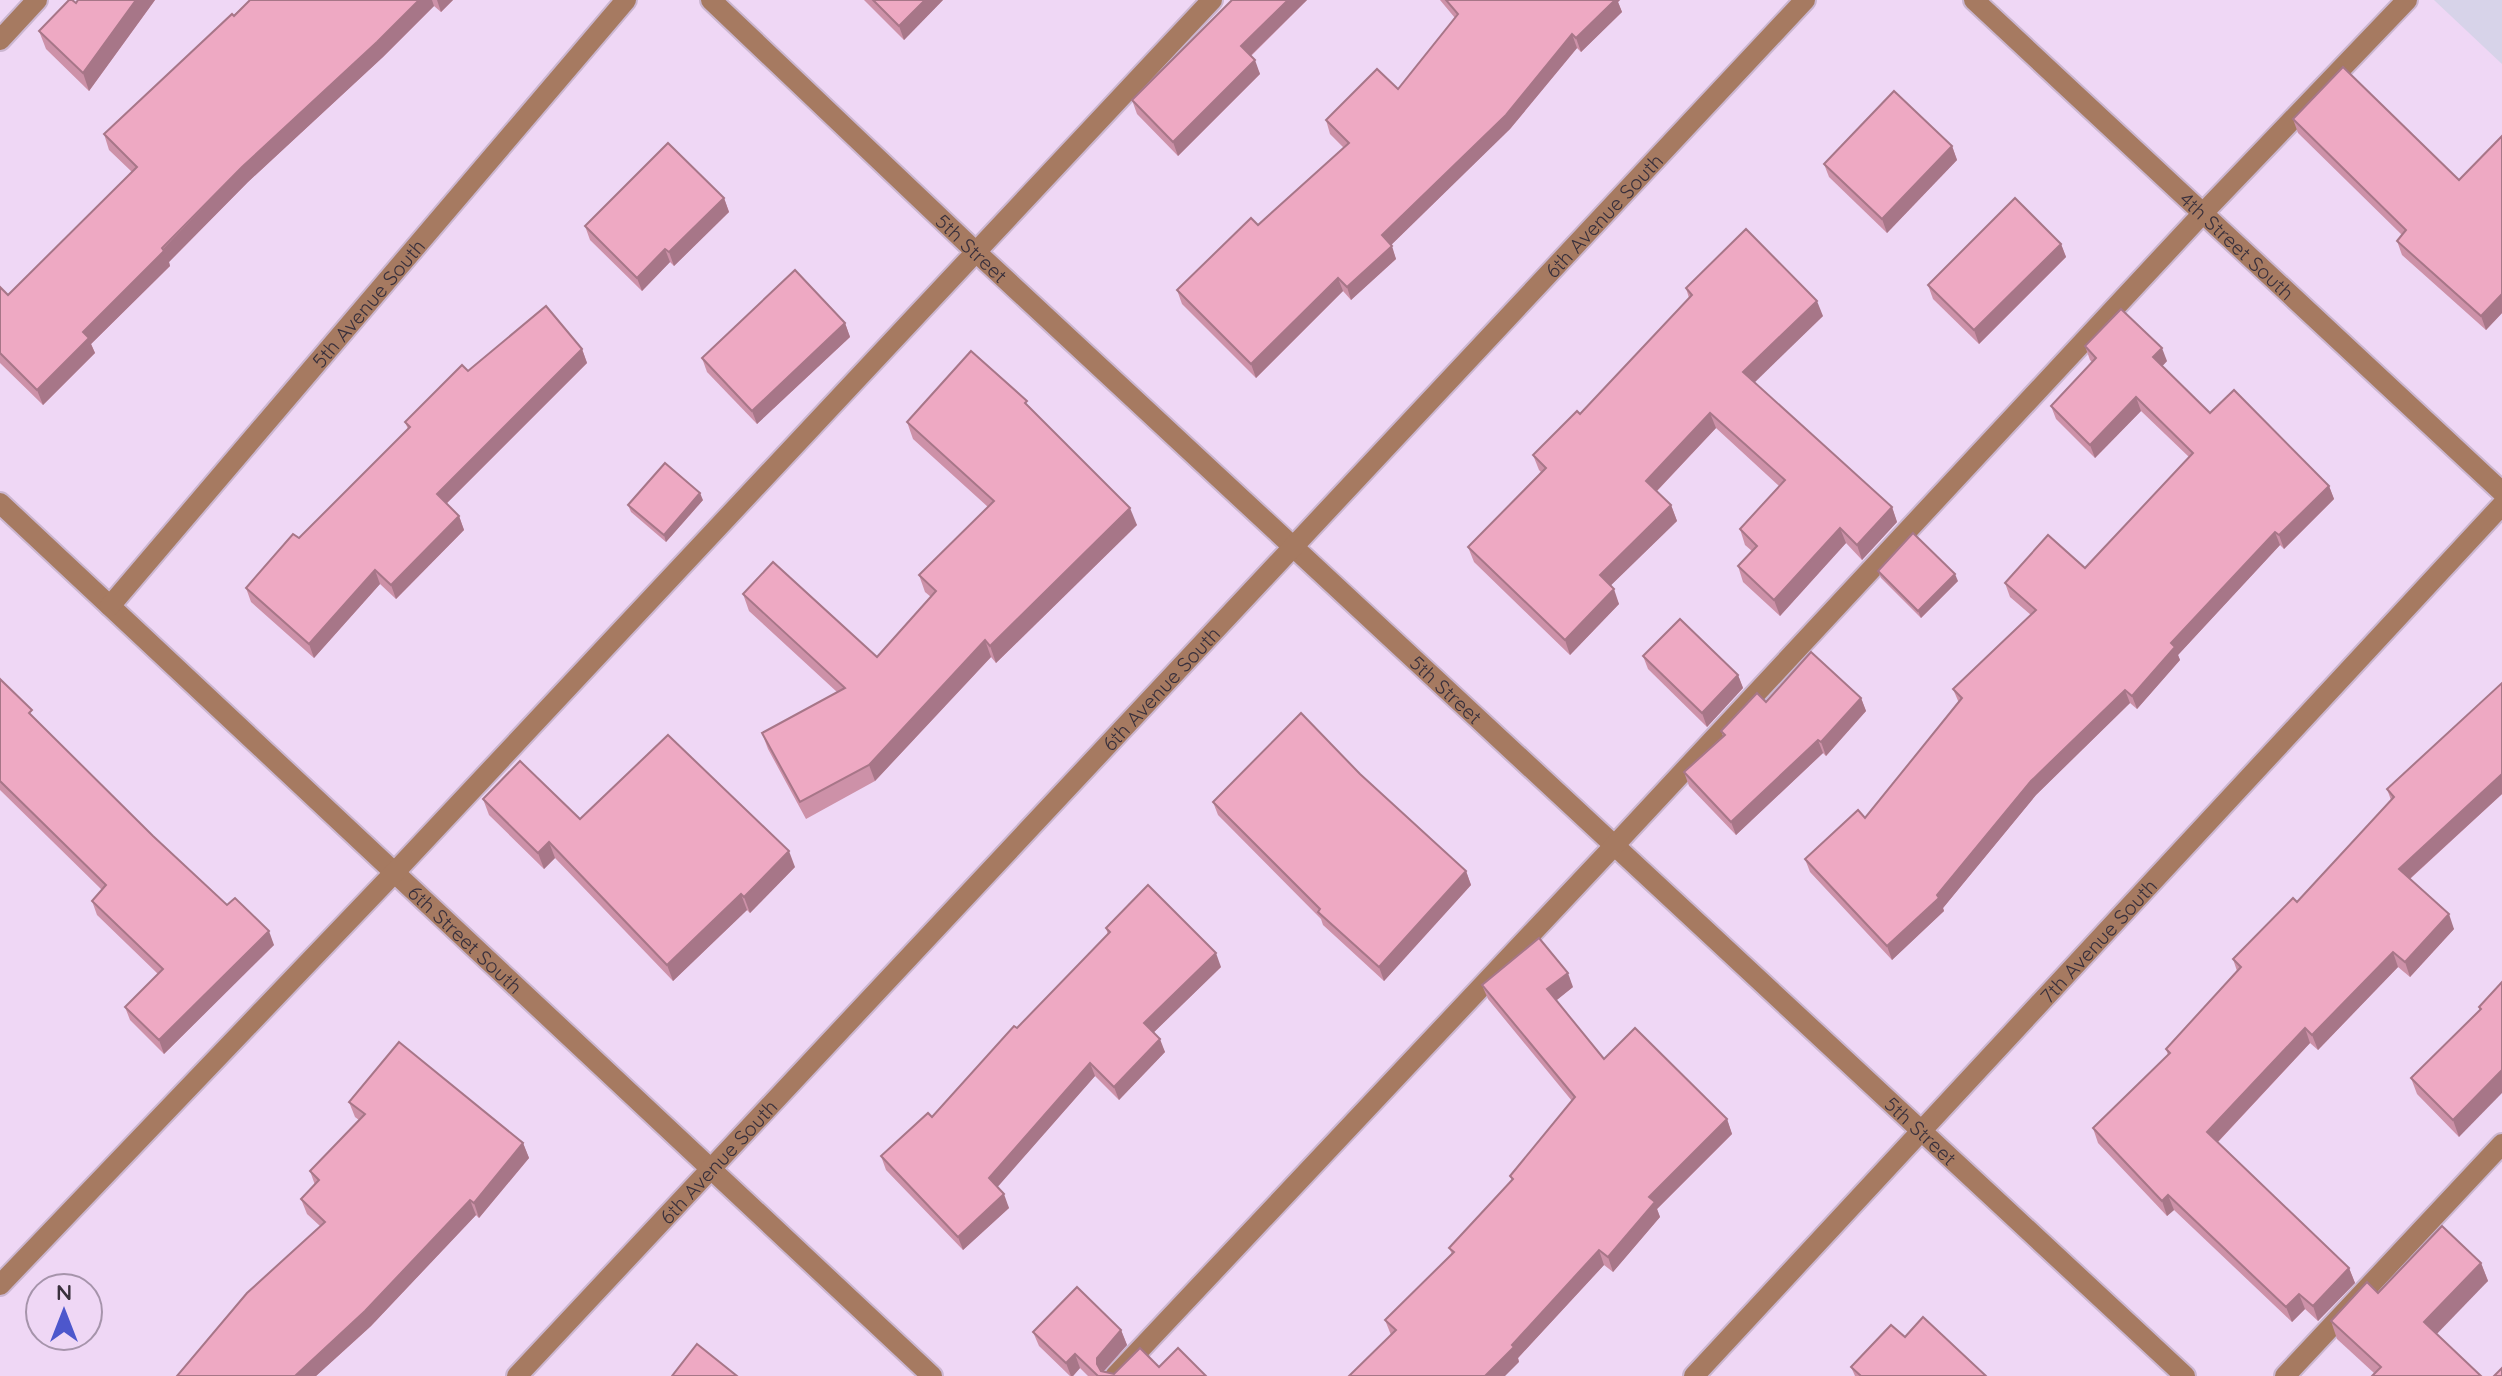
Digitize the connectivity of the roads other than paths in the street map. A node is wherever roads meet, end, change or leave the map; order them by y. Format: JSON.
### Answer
{"nodes":[{"id":1,"x":37,"y":0,"type":"edge"},
{"id":2,"x":626,"y":0,"type":"edge"},
{"id":3,"x":711,"y":0,"type":"edge"},
{"id":4,"x":1212,"y":0,"type":"edge"},
{"id":5,"x":1805,"y":0,"type":"edge"},
{"id":6,"x":1974,"y":0,"type":"edge"},
{"id":7,"x":2407,"y":0,"type":"edge"},
{"id":8,"x":0,"y":40,"type":"edge"},
{"id":9,"x":2204,"y":212,"type":"junction"},
{"id":10,"x":975,"y":251,"type":"junction"},
{"id":11,"x":2502,"y":492,"type":"edge"},
{"id":12,"x":0,"y":503,"type":"edge"},
{"id":13,"x":2502,"y":505,"type":"edge"},
{"id":14,"x":1294,"y":546,"type":"junction"},
{"id":15,"x":110,"y":606,"type":"junction"},
{"id":16,"x":1613,"y":847,"type":"junction"},
{"id":17,"x":395,"y":872,"type":"junction"},
{"id":18,"x":1922,"y":1130,"type":"junction"},
{"id":19,"x":2502,"y":1144,"type":"edge"},
{"id":20,"x":711,"y":1169,"type":"junction"},
{"id":21,"x":0,"y":1285,"type":"edge"},
{"id":22,"x":517,"y":1376,"type":"edge"},
{"id":23,"x":932,"y":1376,"type":"edge"},
{"id":24,"x":1115,"y":1376,"type":"edge"},
{"id":25,"x":1694,"y":1376,"type":"edge"},
{"id":26,"x":2185,"y":1376,"type":"edge"},
{"id":27,"x":2285,"y":1376,"type":"edge"}],
"edges":[{"from":1,"to":8,"type":"street"},
{"from":2,"to":15,"type":"street","name":"5th Avenue South"},
{"from":3,"to":10,"type":"street","name":"5th Street"},
{"from":4,"to":10,"type":"street"},
{"from":5,"to":14,"type":"street","name":"6th Avenue South"},
{"from":6,"to":9,"type":"street","name":"4th Street South"},
{"from":7,"to":9,"type":"street"},
{"from":9,"to":11,"type":"street","name":"4th Street South"},
{"from":9,"to":16,"type":"street"},
{"from":10,"to":14,"type":"street","name":"5th Street"},
{"from":10,"to":17,"type":"street"},
{"from":12,"to":15,"type":"street","name":"6th Street South"},
{"from":13,"to":18,"type":"street","name":"7th Avenue South"},
{"from":14,"to":16,"type":"street","name":"5th Street"},
{"from":14,"to":20,"type":"street","name":"6th Avenue South"},
{"from":15,"to":17,"type":"street","name":"6th Street South"},
{"from":16,"to":18,"type":"street","name":"5th Street"},
{"from":16,"to":24,"type":"street"},
{"from":17,"to":20,"type":"street","name":"6th Street South"},
{"from":17,"to":21,"type":"street"},
{"from":18,"to":25,"type":"street","name":"7th Avenue South"},
{"from":18,"to":26,"type":"street","name":"5th Street"},
{"from":19,"to":27,"type":"street"},
{"from":20,"to":22,"type":"street","name":"6th Avenue South"},
{"from":20,"to":23,"type":"street","name":"6th Street South"}]}
